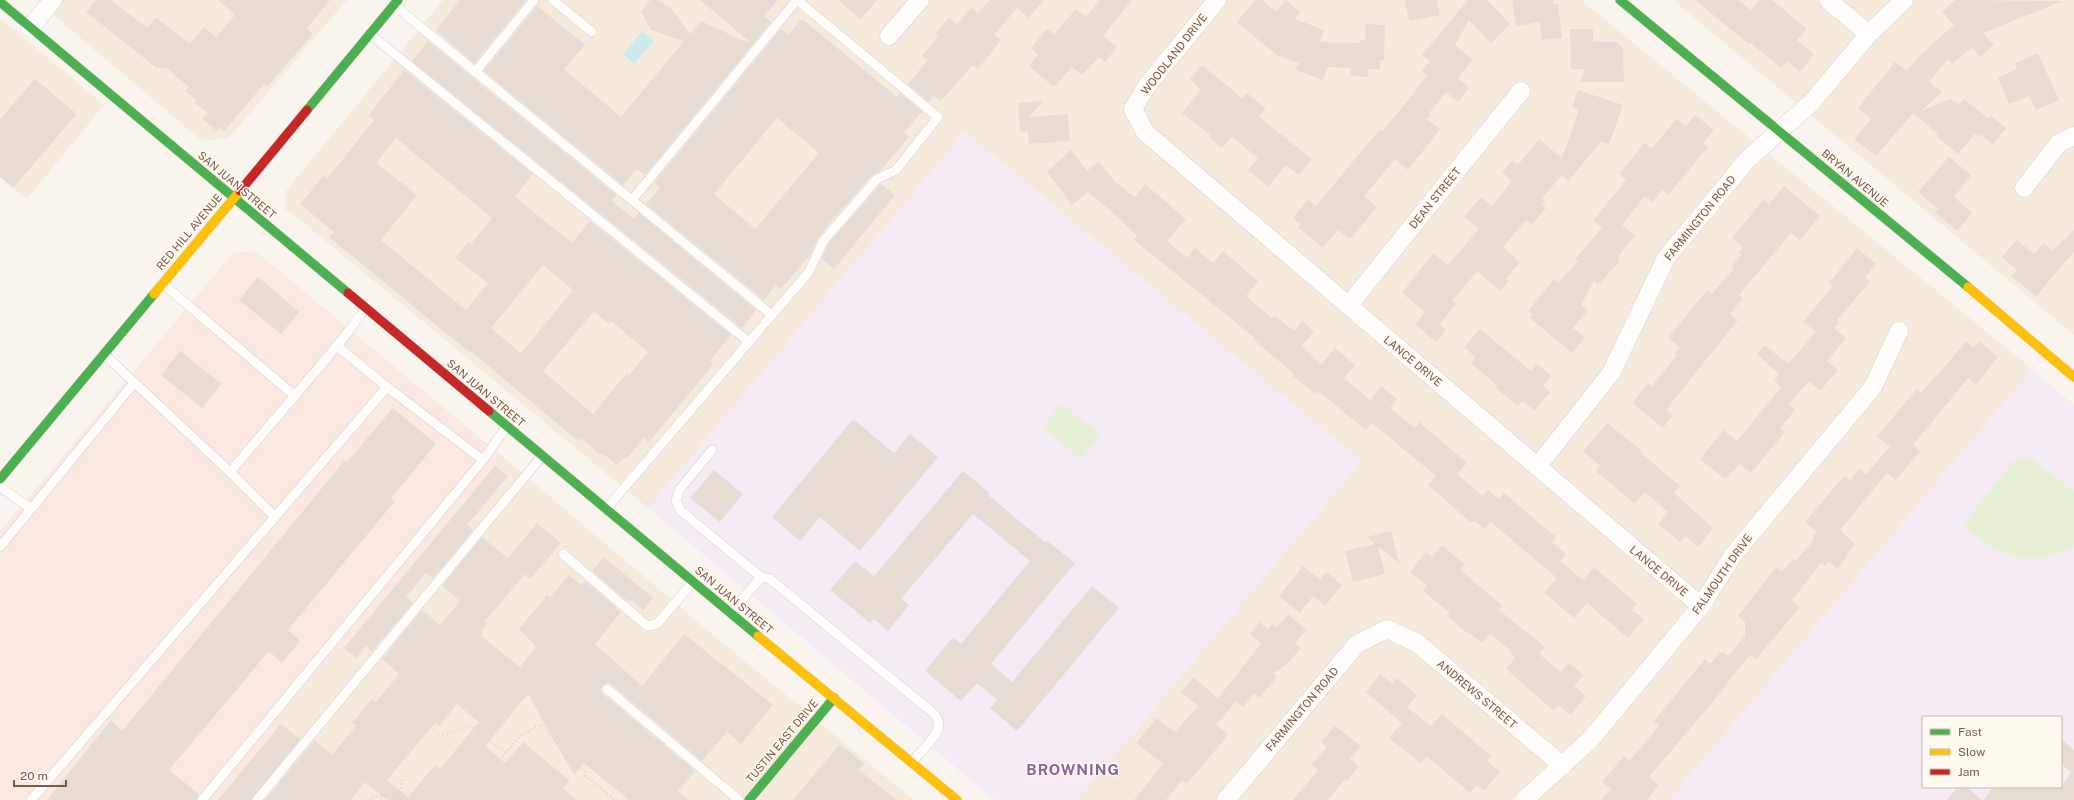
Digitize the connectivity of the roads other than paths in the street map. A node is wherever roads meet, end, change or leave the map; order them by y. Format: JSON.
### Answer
{"nodes":[{"id":1,"x":54,"y":0,"type":"edge"},
{"id":2,"x":534,"y":0,"type":"edge"},
{"id":3,"x":553,"y":0,"type":"edge"},
{"id":4,"x":797,"y":0,"type":"edge"},
{"id":5,"x":920,"y":0,"type":"edge"},
{"id":6,"x":1217,"y":0,"type":"edge"},
{"id":7,"x":1620,"y":0,"type":"edge"},
{"id":8,"x":1828,"y":0,"type":"edge"},
{"id":9,"x":1904,"y":0,"type":"edge"},
{"id":10,"x":0,"y":2,"type":"edge"},
{"id":11,"x":396,"y":3,"type":"edge"},
{"id":12,"x":30,"y":28,"type":"junction"},
{"id":13,"x":592,"y":32,"type":"dead end"},
{"id":14,"x":370,"y":34,"type":"junction"},
{"id":15,"x":1869,"y":34,"type":"junction"},
{"id":16,"x":889,"y":36,"type":"dead end"},
{"id":17,"x":475,"y":72,"type":"junction"},
{"id":18,"x":1522,"y":91,"type":"dead end"},
{"id":19,"x":1133,"y":109,"type":"joint"},
{"id":20,"x":1779,"y":131,"type":"junction"},
{"id":21,"x":2074,"y":136,"type":"edge"},
{"id":22,"x":2024,"y":188,"type":"dead end"},
{"id":23,"x":234,"y":197,"type":"junction"},
{"id":24,"x":632,"y":200,"type":"junction"},
{"id":25,"x":162,"y":283,"type":"junction"},
{"id":26,"x":1348,"y":306,"type":"junction"},
{"id":27,"x":366,"y":308,"type":"junction"},
{"id":28,"x":772,"y":315,"type":"junction"},
{"id":29,"x":1899,"y":331,"type":"dead end"},
{"id":30,"x":749,"y":342,"type":"junction"},
{"id":31,"x":337,"y":346,"type":"junction"},
{"id":32,"x":105,"y":355,"type":"junction"},
{"id":33,"x":2074,"y":377,"type":"edge"},
{"id":34,"x":134,"y":383,"type":"junction"},
{"id":35,"x":387,"y":387,"type":"junction"},
{"id":36,"x":295,"y":396,"type":"junction"},
{"id":37,"x":507,"y":426,"type":"junction"},
{"id":38,"x":712,"y":450,"type":"dead end"},
{"id":39,"x":542,"y":456,"type":"junction"},
{"id":40,"x":483,"y":460,"type":"junction"},
{"id":41,"x":1537,"y":467,"type":"junction"},
{"id":42,"x":230,"y":472,"type":"junction"},
{"id":43,"x":0,"y":479,"type":"edge"},
{"id":44,"x":0,"y":487,"type":"edge"},
{"id":45,"x":31,"y":509,"type":"junction"},
{"id":46,"x":606,"y":509,"type":"junction"},
{"id":47,"x":275,"y":517,"type":"junction"},
{"id":48,"x":0,"y":547,"type":"edge"},
{"id":49,"x":563,"y":554,"type":"dead end"},
{"id":50,"x":761,"y":578,"type":"junction"},
{"id":51,"x":693,"y":581,"type":"junction"},
{"id":52,"x":1701,"y":606,"type":"junction"},
{"id":53,"x":731,"y":613,"type":"junction"},
{"id":54,"x":1387,"y":629,"type":"joint"},
{"id":55,"x":607,"y":689,"type":"dead end"},
{"id":56,"x":834,"y":698,"type":"junction"},
{"id":57,"x":912,"y":762,"type":"junction"},
{"id":58,"x":1563,"y":766,"type":"junction"},
{"id":59,"x":31,"y":800,"type":"edge"},
{"id":60,"x":202,"y":800,"type":"edge"},
{"id":61,"x":257,"y":800,"type":"edge"},
{"id":62,"x":740,"y":800,"type":"edge"},
{"id":63,"x":748,"y":800,"type":"edge"},
{"id":64,"x":957,"y":800,"type":"edge"},
{"id":65,"x":1226,"y":800,"type":"edge"},
{"id":66,"x":1524,"y":800,"type":"edge"}],
"edges":[{"from":1,"to":12,"type":"street"},
{"from":2,"to":17,"type":"lane"},
{"from":3,"to":13,"type":"lane"},
{"from":4,"to":24,"type":"lane"},
{"from":4,"to":28,"type":"lane"},
{"from":5,"to":16,"type":"street"},
{"from":6,"to":19,"type":"street","name":"WOODLAND DRIVE"},
{"from":7,"to":20,"type":"main road","name":"BRYAN AVENUE"},
{"from":8,"to":15,"type":"street"},
{"from":9,"to":15,"type":"street","name":"FARMINGTON ROAD"},
{"from":10,"to":12,"type":"main road","name":"SAN JUAN STREET"},
{"from":11,"to":14,"type":"main road","name":"RED HILL AVENUE"},
{"from":11,"to":17,"type":"lane"},
{"from":12,"to":23,"type":"main road","name":"SAN JUAN STREET"},
{"from":14,"to":23,"type":"main road","name":"RED HILL AVENUE"},
{"from":14,"to":30,"type":"lane"},
{"from":15,"to":20,"type":"street","name":"FARMINGTON ROAD"},
{"from":17,"to":24,"type":"lane"},
{"from":18,"to":26,"type":"street","name":"DEAN STREET"},
{"from":19,"to":26,"type":"street","name":"LANCE DRIVE"},
{"from":20,"to":33,"type":"main road","name":"BRYAN AVENUE"},
{"from":20,"to":41,"type":"street","name":"FARMINGTON ROAD"},
{"from":21,"to":22,"type":"street"},
{"from":23,"to":25,"type":"main road","name":"RED HILL AVENUE"},
{"from":23,"to":27,"type":"main road","name":"SAN JUAN STREET"},
{"from":24,"to":28,"type":"lane"},
{"from":25,"to":32,"type":"main road","name":"RED HILL AVENUE"},
{"from":25,"to":36,"type":"lane"},
{"from":26,"to":41,"type":"street","name":"LANCE DRIVE"},
{"from":27,"to":31,"type":"lane"},
{"from":27,"to":37,"type":"main road","name":"SAN JUAN STREET"},
{"from":28,"to":30,"type":"lane"},
{"from":29,"to":52,"type":"street","name":"FALMOUTH DRIVE"},
{"from":30,"to":46,"type":"lane"},
{"from":31,"to":35,"type":"lane"},
{"from":31,"to":36,"type":"lane"},
{"from":32,"to":34,"type":"lane"},
{"from":32,"to":43,"type":"main road","name":"RED HILL AVENUE"},
{"from":34,"to":42,"type":"lane"},
{"from":34,"to":45,"type":"lane"},
{"from":35,"to":40,"type":"lane"},
{"from":35,"to":47,"type":"lane"},
{"from":36,"to":42,"type":"lane"},
{"from":37,"to":39,"type":"main road","name":"SAN JUAN STREET"},
{"from":37,"to":40,"type":"lane"},
{"from":38,"to":50,"type":"lane"},
{"from":39,"to":46,"type":"main road","name":"SAN JUAN STREET"},
{"from":39,"to":61,"type":"lane"},
{"from":40,"to":60,"type":"lane"},
{"from":41,"to":52,"type":"street","name":"LANCE DRIVE"},
{"from":42,"to":47,"type":"lane"},
{"from":44,"to":45,"type":"lane"},
{"from":45,"to":48,"type":"lane"},
{"from":46,"to":51,"type":"main road","name":"SAN JUAN STREET"},
{"from":47,"to":59,"type":"lane"},
{"from":49,"to":51,"type":"lane"},
{"from":50,"to":53,"type":"lane"},
{"from":50,"to":57,"type":"lane"},
{"from":51,"to":53,"type":"main road","name":"SAN JUAN STREET"},
{"from":52,"to":58,"type":"street","name":"FALMOUTH DRIVE"},
{"from":53,"to":56,"type":"main road","name":"SAN JUAN STREET"},
{"from":54,"to":58,"type":"street","name":"ANDREWS STREET"},
{"from":54,"to":65,"type":"street","name":"FARMINGTON ROAD"},
{"from":55,"to":62,"type":"lane"},
{"from":56,"to":57,"type":"main road","name":"SAN JUAN STREET"},
{"from":56,"to":63,"type":"main road","name":"TUSTIN EAST DRIVE"},
{"from":57,"to":64,"type":"main road","name":"SAN JUAN STREET"},
{"from":58,"to":66,"type":"street","name":"FALMOUTH DRIVE"}]}
